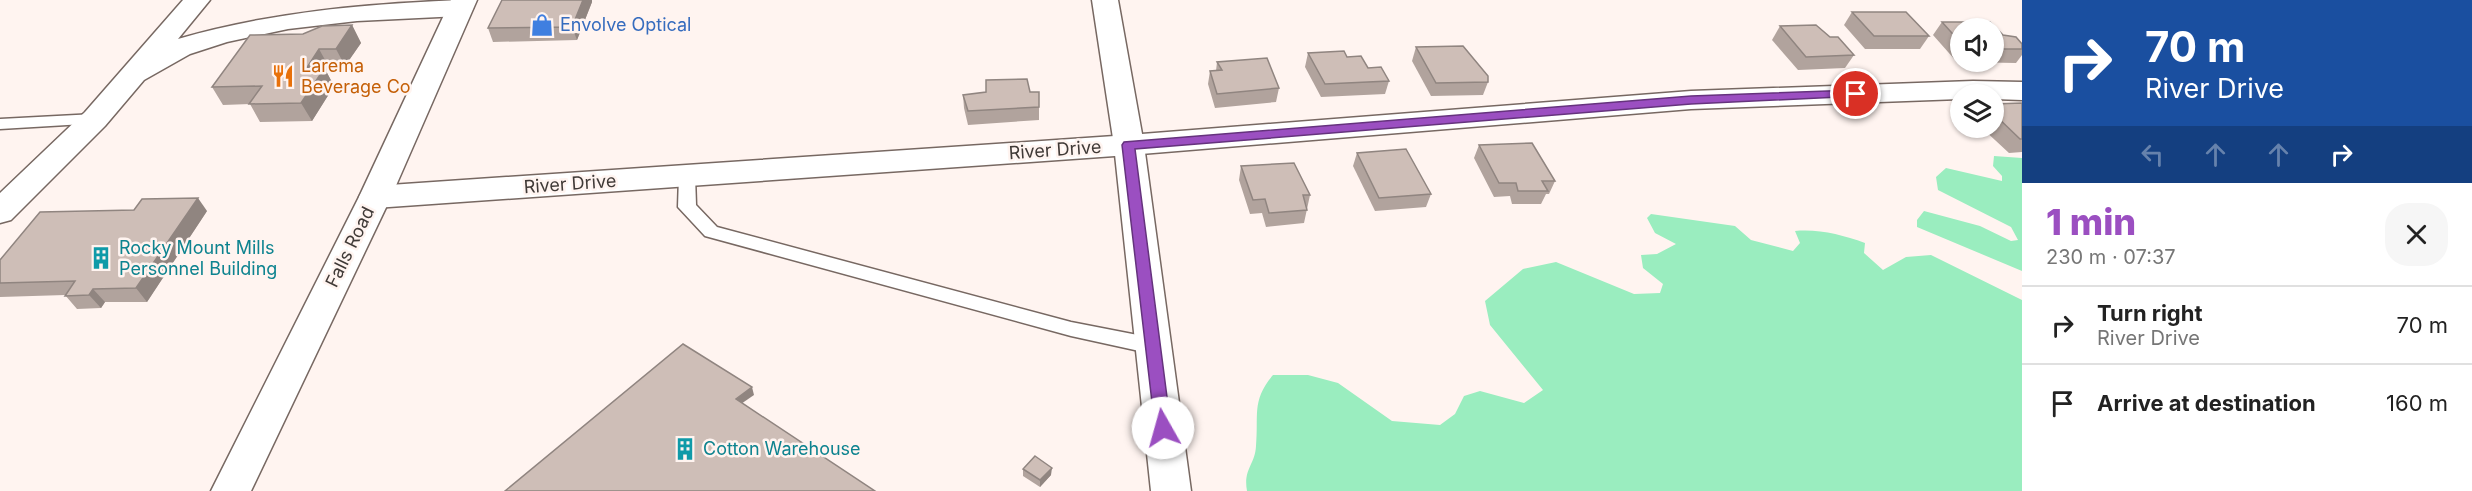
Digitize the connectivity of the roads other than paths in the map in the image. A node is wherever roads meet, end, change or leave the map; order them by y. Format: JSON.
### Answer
{"nodes":[{"id":1,"x":198,"y":0,"type":"edge"},
{"id":2,"x":1105,"y":0,"type":"edge"},
{"id":3,"x":462,"y":4,"type":"edge"},
{"id":4,"x":134,"y":74,"type":"junction"},
{"id":5,"x":2022,"y":91,"type":"edge"},
{"id":6,"x":95,"y":119,"type":"junction"},
{"id":7,"x":0,"y":124,"type":"edge"},
{"id":8,"x":1129,"y":145,"type":"junction"},
{"id":9,"x":687,"y":176,"type":"junction"},
{"id":10,"x":375,"y":197,"type":"junction"},
{"id":11,"x":5,"y":203,"type":"edge"},
{"id":12,"x":1153,"y":346,"type":"junction"},
{"id":13,"x":231,"y":491,"type":"edge"},
{"id":14,"x":1170,"y":491,"type":"edge"}],
"edges":[{"from":1,"to":4,"type":"street"},
{"from":2,"to":8,"type":"street"},
{"from":3,"to":4,"type":"street"},
{"from":3,"to":10,"type":"street","name":"Falls Road"},
{"from":4,"to":6,"type":"street"},
{"from":5,"to":8,"type":"street","name":"River Drive"},
{"from":6,"to":7,"type":"lane"},
{"from":6,"to":11,"type":"street"},
{"from":8,"to":9,"type":"street","name":"River Drive"},
{"from":8,"to":12,"type":"street"},
{"from":9,"to":10,"type":"street","name":"River Drive"},
{"from":9,"to":12,"type":"lane"},
{"from":10,"to":13,"type":"street","name":"Falls Road"},
{"from":12,"to":14,"type":"street"}]}
